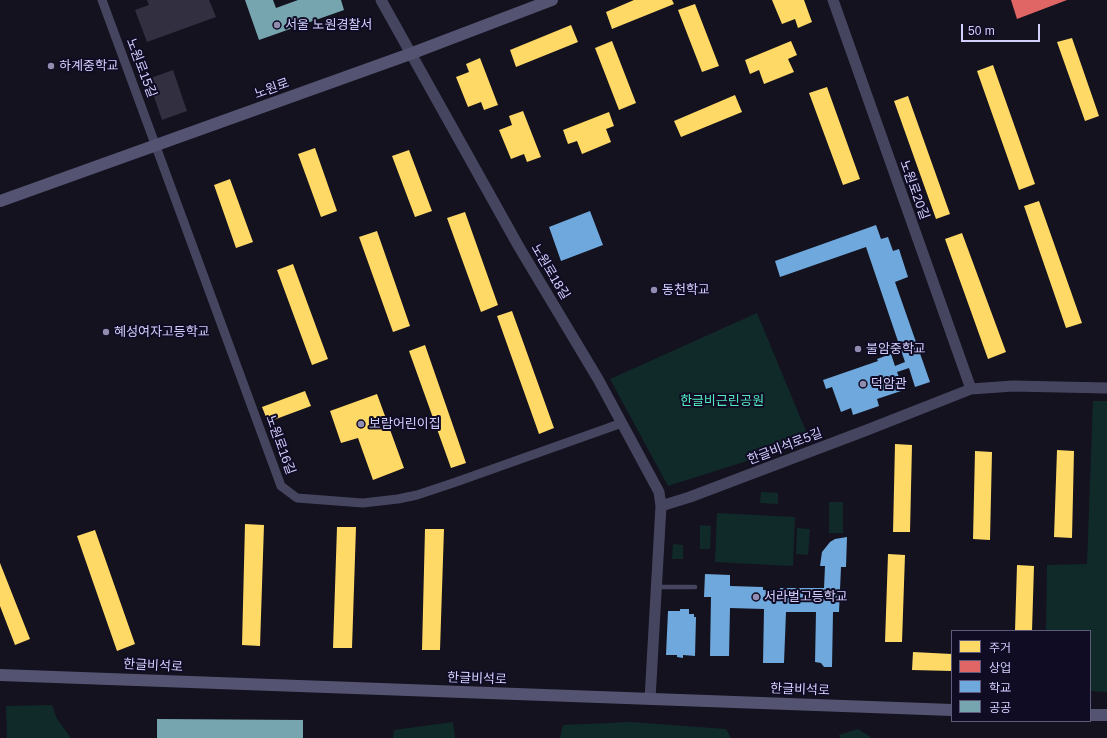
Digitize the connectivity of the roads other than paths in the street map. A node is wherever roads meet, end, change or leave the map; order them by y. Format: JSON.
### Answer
{"nodes":[{"id":1,"x":102,"y":0,"type":"edge"},
{"id":2,"x":381,"y":0,"type":"edge"},
{"id":3,"x":552,"y":0,"type":"edge"},
{"id":4,"x":833,"y":0,"type":"edge"},
{"id":5,"x":410,"y":54,"type":"junction"},
{"id":6,"x":156,"y":145,"type":"junction"},
{"id":7,"x":0,"y":201,"type":"edge"},
{"id":8,"x":1107,"y":388,"type":"edge"},
{"id":9,"x":971,"y":389,"type":"junction"},
{"id":10,"x":622,"y":423,"type":"junction"},
{"id":11,"x":661,"y":506,"type":"junction"},
{"id":12,"x":656,"y":587,"type":"junction"},
{"id":13,"x":695,"y":587,"type":"dead end"},
{"id":14,"x":0,"y":675,"type":"edge"},
{"id":15,"x":650,"y":699,"type":"junction"},
{"id":16,"x":951,"y":710,"type":"edge"},
{"id":17,"x":1091,"y":715,"type":"edge"},
{"id":18,"x":1107,"y":716,"type":"edge"}],
"edges":[{"from":1,"to":6,"type":"street","name":"노원로15길"},
{"from":2,"to":5,"type":"street","name":"노원로18길"},
{"from":3,"to":5,"type":"main road","name":"노원로"},
{"from":4,"to":9,"type":"street","name":"노원로20길"},
{"from":5,"to":6,"type":"main road","name":"노원로"},
{"from":5,"to":10,"type":"street","name":"노원로18길"},
{"from":6,"to":7,"type":"main road","name":"노원로"},
{"from":6,"to":10,"type":"street","name":"노원로16길"},
{"from":8,"to":9,"type":"street","name":"한글비석로5길"},
{"from":9,"to":11,"type":"street","name":"한글비석로5길"},
{"from":10,"to":11,"type":"street","name":"노원로18길"},
{"from":11,"to":12,"type":"street"},
{"from":12,"to":13,"type":"lane"},
{"from":12,"to":15,"type":"street"},
{"from":14,"to":15,"type":"main road","name":"한글비석로"},
{"from":15,"to":16,"type":"main road","name":"한글비석로"},
{"from":17,"to":18,"type":"main road"}]}
